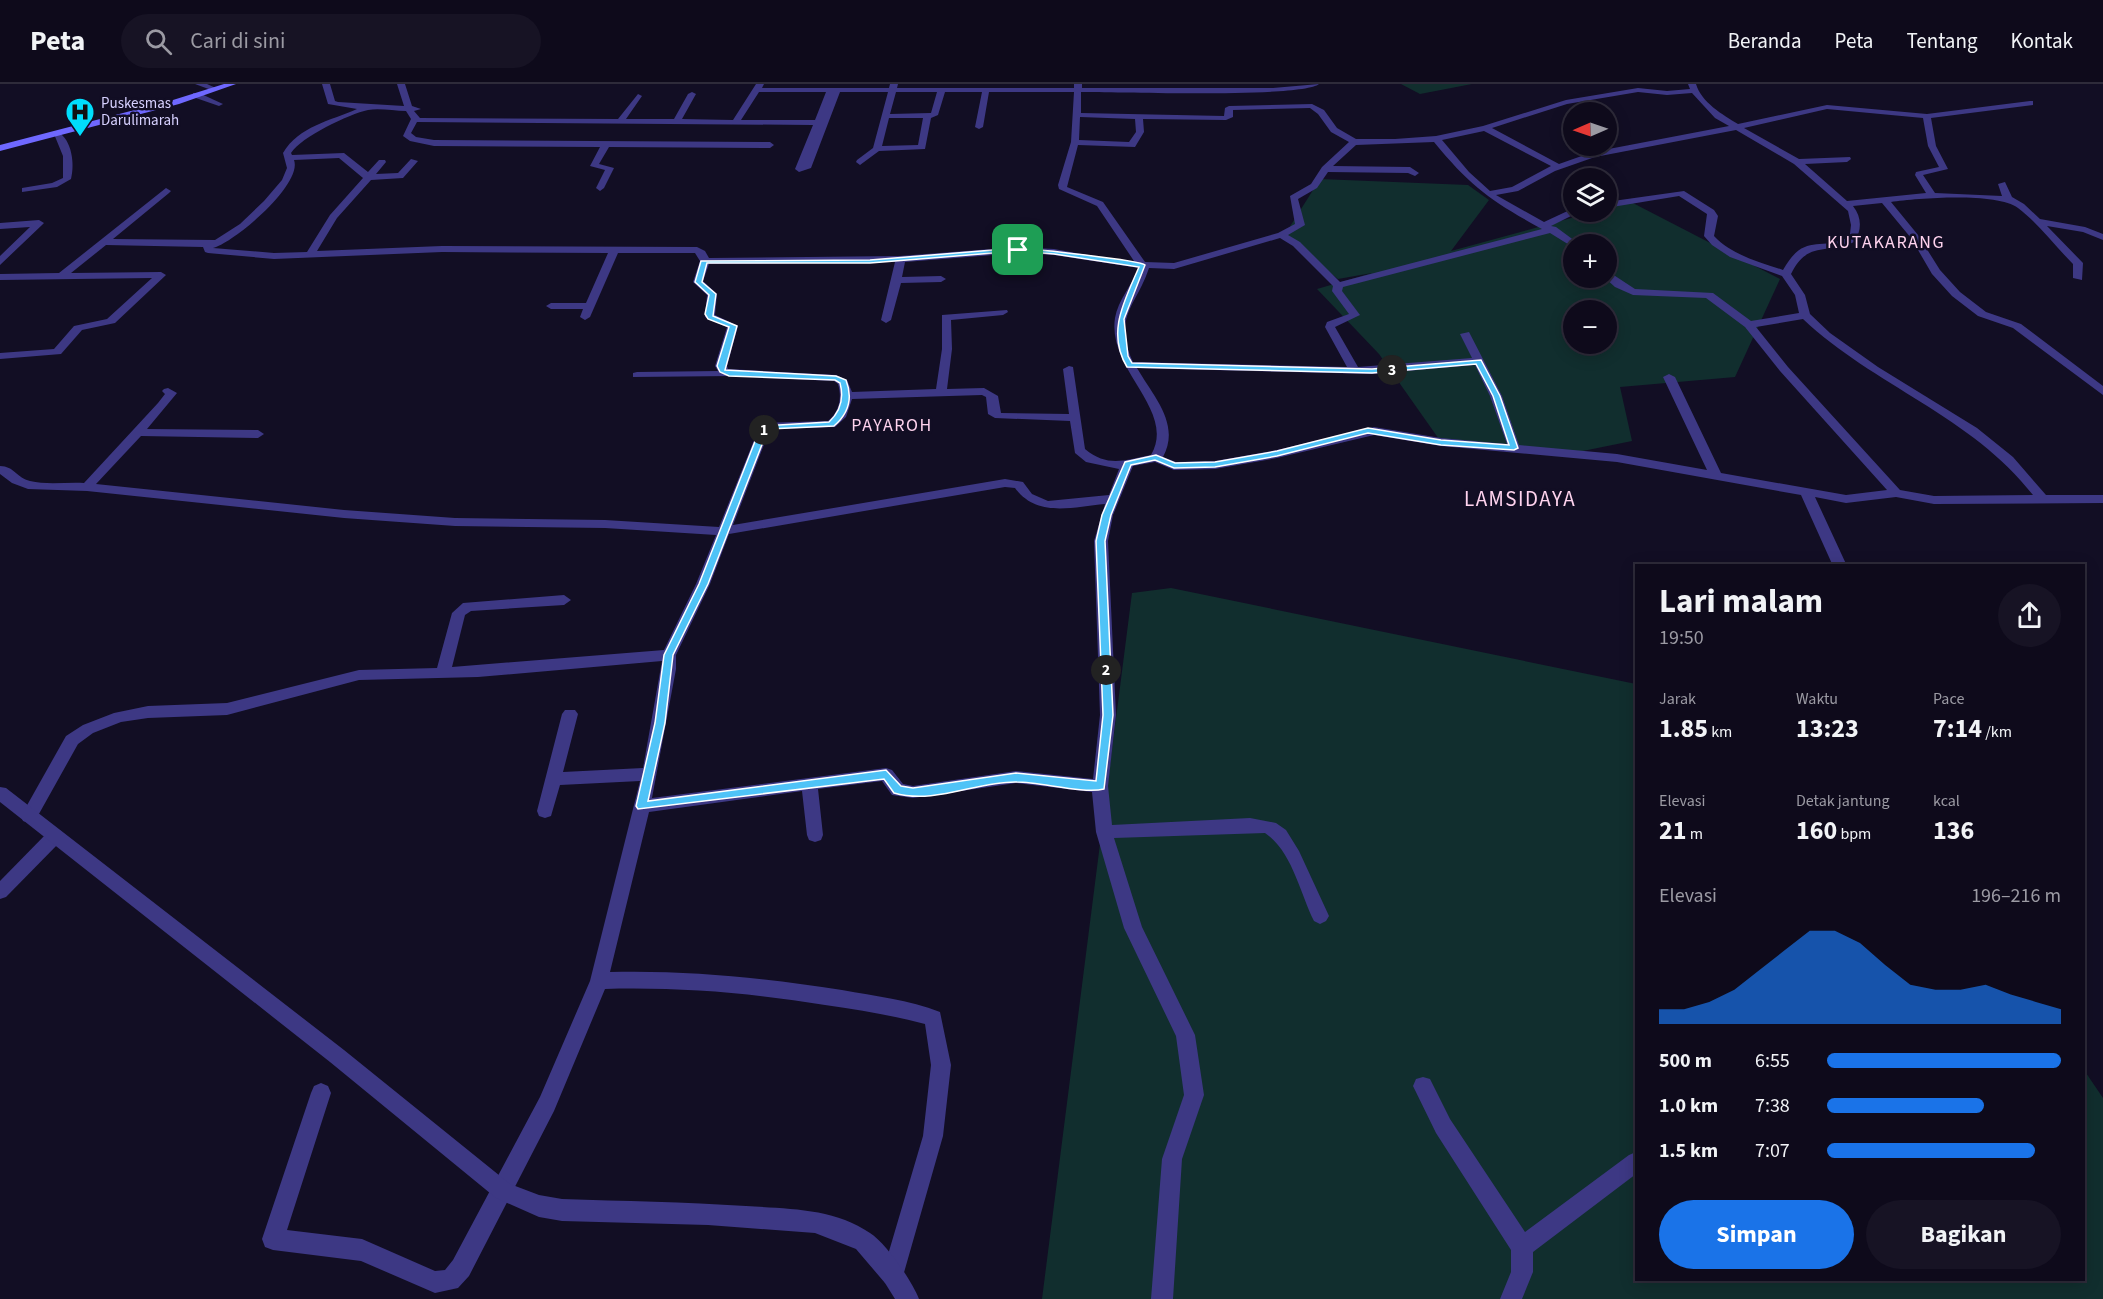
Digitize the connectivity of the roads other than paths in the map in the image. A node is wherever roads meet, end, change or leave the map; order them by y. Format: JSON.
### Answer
{"nodes":[{"id":1,"x":199,"y":84,"type":"edge"},
{"id":2,"x":232,"y":84,"type":"edge"},
{"id":3,"x":326,"y":84,"type":"edge"},
{"id":4,"x":401,"y":84,"type":"edge"},
{"id":5,"x":411,"y":84,"type":"edge"},
{"id":6,"x":1315,"y":84,"type":"edge"},
{"id":7,"x":1693,"y":88,"type":"edge"},
{"id":8,"x":214,"y":89,"type":"junction"},
{"id":9,"x":760,"y":89,"type":"edge"},
{"id":10,"x":894,"y":89,"type":"edge"},
{"id":11,"x":965,"y":89,"type":"edge"},
{"id":12,"x":1011,"y":89,"type":"edge"},
{"id":13,"x":1081,"y":89,"type":"edge"},
{"id":14,"x":1200,"y":89,"type":"edge"},
{"id":15,"x":1143,"y":90,"type":"edge"},
{"id":16,"x":833,"y":91,"type":"junction"},
{"id":17,"x":942,"y":91,"type":"junction"},
{"id":18,"x":986,"y":92,"type":"junction"},
{"id":19,"x":1263,"y":92,"type":"edge"},
{"id":20,"x":692,"y":93,"type":"dead end"},
{"id":21,"x":196,"y":95,"type":"junction"},
{"id":22,"x":638,"y":96,"type":"dead end"},
{"id":23,"x":2030,"y":102,"type":"dead end"},
{"id":24,"x":219,"y":104,"type":"dead end"},
{"id":25,"x":366,"y":108,"type":"junction"},
{"id":26,"x":420,"y":109,"type":"junction"},
{"id":27,"x":409,"y":110,"type":"junction"},
{"id":28,"x":1078,"y":113,"type":"junction"},
{"id":29,"x":888,"y":116,"type":"junction"},
{"id":30,"x":927,"y":116,"type":"junction"},
{"id":31,"x":1927,"y":116,"type":"junction"},
{"id":32,"x":622,"y":118,"type":"junction"},
{"id":33,"x":1139,"y":118,"type":"junction"},
{"id":34,"x":415,"y":119,"type":"junction"},
{"id":35,"x":678,"y":119,"type":"junction"},
{"id":36,"x":741,"y":121,"type":"junction"},
{"id":37,"x":821,"y":121,"type":"junction"},
{"id":38,"x":1736,"y":126,"type":"junction"},
{"id":39,"x":980,"y":127,"type":"dead end"},
{"id":40,"x":1485,"y":128,"type":"junction"},
{"id":41,"x":575,"y":129,"type":"junction"},
{"id":42,"x":58,"y":134,"type":"junction"},
{"id":43,"x":1436,"y":139,"type":"junction"},
{"id":44,"x":1075,"y":142,"type":"junction"},
{"id":45,"x":1354,"y":142,"type":"junction"},
{"id":46,"x":606,"y":144,"type":"junction"},
{"id":47,"x":770,"y":146,"type":"dead end"},
{"id":48,"x":0,"y":148,"type":"edge"},
{"id":49,"x":877,"y":149,"type":"junction"},
{"id":50,"x":288,"y":158,"type":"junction"},
{"id":51,"x":1847,"y":159,"type":"dead end"},
{"id":52,"x":414,"y":161,"type":"dead end"},
{"id":53,"x":382,"y":162,"type":"dead end"},
{"id":54,"x":860,"y":162,"type":"dead end"},
{"id":55,"x":1797,"y":162,"type":"junction"},
{"id":56,"x":1558,"y":167,"type":"junction"},
{"id":57,"x":1325,"y":169,"type":"junction"},
{"id":58,"x":1415,"y":173,"type":"dead end"},
{"id":59,"x":368,"y":177,"type":"junction"},
{"id":60,"x":2002,"y":184,"type":"dead end"},
{"id":61,"x":600,"y":188,"type":"dead end"},
{"id":62,"x":25,"y":190,"type":"dead end"},
{"id":63,"x":166,"y":191,"type":"dead end"},
{"id":64,"x":1488,"y":194,"type":"junction"},
{"id":65,"x":1932,"y":196,"type":"junction"},
{"id":66,"x":1885,"y":200,"type":"junction"},
{"id":67,"x":2008,"y":200,"type":"junction"},
{"id":68,"x":1617,"y":202,"type":"edge"},
{"id":69,"x":1847,"y":204,"type":"junction"},
{"id":70,"x":1563,"y":218,"type":"edge"},
{"id":71,"x":2038,"y":222,"type":"junction"},
{"id":72,"x":0,"y":226,"type":"edge"},
{"id":73,"x":1549,"y":227,"type":"junction"},
{"id":74,"x":1281,"y":235,"type":"junction"},
{"id":75,"x":1563,"y":237,"type":"edge"},
{"id":76,"x":2103,"y":237,"type":"edge"},
{"id":77,"x":102,"y":242,"type":"junction"},
{"id":78,"x":216,"y":244,"type":"junction"},
{"id":79,"x":614,"y":250,"type":"junction"},
{"id":80,"x":310,"y":255,"type":"junction"},
{"id":81,"x":900,"y":259,"type":"junction"},
{"id":82,"x":705,"y":261,"type":"junction"},
{"id":83,"x":0,"y":262,"type":"edge"},
{"id":84,"x":1139,"y":263,"type":"junction"},
{"id":85,"x":1786,"y":274,"type":"junction"},
{"id":86,"x":63,"y":275,"type":"junction"},
{"id":87,"x":0,"y":277,"type":"edge"},
{"id":88,"x":2078,"y":278,"type":"dead end"},
{"id":89,"x":941,"y":279,"type":"dead end"},
{"id":90,"x":897,"y":280,"type":"junction"},
{"id":91,"x":1617,"y":283,"type":"edge"},
{"id":92,"x":1338,"y":285,"type":"junction"},
{"id":93,"x":551,"y":306,"type":"dead end"},
{"id":94,"x":590,"y":306,"type":"junction"},
{"id":95,"x":1003,"y":312,"type":"dead end"},
{"id":96,"x":1805,"y":315,"type":"junction"},
{"id":97,"x":585,"y":317,"type":"dead end"},
{"id":98,"x":886,"y":320,"type":"dead end"},
{"id":99,"x":1749,"y":325,"type":"junction"},
{"id":100,"x":1464,"y":334,"type":"dead end"},
{"id":101,"x":0,"y":356,"type":"edge"},
{"id":102,"x":1478,"y":362,"type":"junction"},
{"id":103,"x":1130,"y":365,"type":"junction"},
{"id":104,"x":1069,"y":369,"type":"dead end"},
{"id":105,"x":1355,"y":371,"type":"junction"},
{"id":106,"x":729,"y":374,"type":"junction"},
{"id":107,"x":637,"y":375,"type":"dead end"},
{"id":108,"x":1669,"y":377,"type":"dead end"},
{"id":109,"x":168,"y":391,"type":"dead end"},
{"id":110,"x":941,"y":392,"type":"junction"},
{"id":111,"x":2103,"y":392,"type":"edge"},
{"id":112,"x":847,"y":396,"type":"junction"},
{"id":113,"x":1075,"y":418,"type":"junction"},
{"id":114,"x":137,"y":432,"type":"junction"},
{"id":115,"x":258,"y":434,"type":"dead end"},
{"id":116,"x":1514,"y":448,"type":"junction"},
{"id":117,"x":1156,"y":458,"type":"junction"},
{"id":118,"x":1128,"y":463,"type":"junction"},
{"id":119,"x":0,"y":470,"type":"edge"},
{"id":120,"x":1716,"y":476,"type":"junction"},
{"id":121,"x":87,"y":487,"type":"junction"},
{"id":122,"x":1896,"y":493,"type":"junction"},
{"id":123,"x":1807,"y":494,"type":"junction"},
{"id":124,"x":1112,"y":499,"type":"junction"},
{"id":125,"x":2042,"y":499,"type":"junction"},
{"id":126,"x":2103,"y":499,"type":"edge"},
{"id":127,"x":722,"y":531,"type":"junction"},
{"id":128,"x":1839,"y":564,"type":"edge"},
{"id":129,"x":564,"y":600,"type":"dead end"},
{"id":130,"x":669,"y":655,"type":"junction"},
{"id":131,"x":443,"y":674,"type":"junction"},
{"id":132,"x":570,"y":714,"type":"dead end"},
{"id":133,"x":650,"y":774,"type":"junction"},
{"id":134,"x":554,"y":779,"type":"junction"},
{"id":135,"x":810,"y":786,"type":"junction"},
{"id":136,"x":1100,"y":786,"type":"junction"},
{"id":137,"x":0,"y":793,"type":"edge"},
{"id":138,"x":642,"y":806,"type":"junction"},
{"id":139,"x":545,"y":811,"type":"dead end"},
{"id":140,"x":29,"y":816,"type":"junction"},
{"id":141,"x":1104,"y":832,"type":"junction"},
{"id":142,"x":816,"y":835,"type":"dead end"},
{"id":143,"x":55,"y":836,"type":"junction"},
{"id":144,"x":0,"y":892,"type":"edge"},
{"id":145,"x":1320,"y":915,"type":"dead end"},
{"id":146,"x":599,"y":981,"type":"junction"},
{"id":147,"x":1423,"y":1086,"type":"dead end"},
{"id":148,"x":321,"y":1092,"type":"dead end"},
{"id":149,"x":1635,"y":1163,"type":"edge"},
{"id":150,"x":503,"y":1191,"type":"junction"},
{"id":151,"x":1522,"y":1247,"type":"junction"},
{"id":152,"x":893,"y":1275,"type":"junction"},
{"id":153,"x":912,"y":1297,"type":"edge"},
{"id":154,"x":1162,"y":1299,"type":"edge"},
{"id":155,"x":1511,"y":1299,"type":"edge"}],
"edges":[{"from":1,"to":8,"type":"street"},
{"from":2,"to":8,"type":"main road"},
{"from":3,"to":25,"type":"street"},
{"from":4,"to":27,"type":"street"},
{"from":5,"to":26,"type":"street"},
{"from":6,"to":19,"type":"street"},
{"from":7,"to":38,"type":"street"},
{"from":7,"to":40,"type":"street"},
{"from":8,"to":21,"type":"main road"},
{"from":9,"to":16,"type":"street"},
{"from":9,"to":36,"type":"street"},
{"from":10,"to":16,"type":"street"},
{"from":10,"to":17,"type":"street"},
{"from":10,"to":29,"type":"street"},
{"from":11,"to":17,"type":"street"},
{"from":11,"to":18,"type":"street"},
{"from":12,"to":13,"type":"street"},
{"from":12,"to":18,"type":"street"},
{"from":13,"to":15,"type":"street"},
{"from":13,"to":28,"type":"street"},
{"from":14,"to":15,"type":"street"},
{"from":14,"to":19,"type":"street"},
{"from":16,"to":37,"type":"street"},
{"from":17,"to":30,"type":"street"},
{"from":18,"to":39,"type":"street"},
{"from":19,"to":33,"type":"street"},
{"from":19,"to":45,"type":"street"},
{"from":20,"to":35,"type":"street"},
{"from":21,"to":24,"type":"street"},
{"from":21,"to":42,"type":"main road"},
{"from":22,"to":32,"type":"street"},
{"from":23,"to":31,"type":"street"},
{"from":25,"to":27,"type":"street"},
{"from":25,"to":50,"type":"street"},
{"from":26,"to":27,"type":"street"},
{"from":26,"to":41,"type":"street"},
{"from":27,"to":34,"type":"street"},
{"from":28,"to":33,"type":"street"},
{"from":28,"to":44,"type":"street"},
{"from":29,"to":30,"type":"street"},
{"from":29,"to":49,"type":"street"},
{"from":30,"to":49,"type":"street"},
{"from":31,"to":38,"type":"street"},
{"from":31,"to":65,"type":"street"},
{"from":32,"to":35,"type":"street"},
{"from":32,"to":41,"type":"street"},
{"from":33,"to":44,"type":"street"},
{"from":34,"to":41,"type":"street"},
{"from":34,"to":41,"type":"street"},
{"from":35,"to":36,"type":"street"},
{"from":36,"to":37,"type":"street"},
{"from":36,"to":41,"type":"street"},
{"from":37,"to":37,"type":"street"},
{"from":38,"to":55,"type":"street"},
{"from":38,"to":56,"type":"street"},
{"from":40,"to":43,"type":"street"},
{"from":40,"to":56,"type":"street"},
{"from":41,"to":46,"type":"street"},
{"from":42,"to":48,"type":"main road"},
{"from":42,"to":62,"type":"street"},
{"from":43,"to":45,"type":"street"},
{"from":43,"to":64,"type":"street"},
{"from":44,"to":84,"type":"street"},
{"from":45,"to":57,"type":"street"},
{"from":46,"to":47,"type":"street"},
{"from":46,"to":61,"type":"street"},
{"from":49,"to":54,"type":"street"},
{"from":50,"to":59,"type":"street"},
{"from":50,"to":78,"type":"street"},
{"from":51,"to":55,"type":"street"},
{"from":52,"to":59,"type":"street"},
{"from":53,"to":59,"type":"street"},
{"from":55,"to":69,"type":"street"},
{"from":56,"to":64,"type":"street"},
{"from":57,"to":58,"type":"street"},
{"from":57,"to":74,"type":"street"},
{"from":59,"to":80,"type":"street"},
{"from":60,"to":67,"type":"street"},
{"from":63,"to":77,"type":"street"},
{"from":64,"to":73,"type":"street"},
{"from":65,"to":66,"type":"street"},
{"from":65,"to":67,"type":"street"},
{"from":66,"to":69,"type":"street"},
{"from":66,"to":111,"type":"street"},
{"from":67,"to":71,"type":"street"},
{"from":68,"to":85,"type":"street"},
{"from":69,"to":85,"type":"street"},
{"from":70,"to":73,"type":"street"},
{"from":71,"to":76,"type":"street"},
{"from":71,"to":88,"type":"street"},
{"from":72,"to":83,"type":"street"},
{"from":73,"to":75,"type":"street"},
{"from":73,"to":92,"type":"street"},
{"from":74,"to":84,"type":"street"},
{"from":74,"to":92,"type":"street"},
{"from":77,"to":78,"type":"street"},
{"from":77,"to":86,"type":"street"},
{"from":78,"to":80,"type":"street"},
{"from":79,"to":80,"type":"street"},
{"from":79,"to":82,"type":"street"},
{"from":79,"to":94,"type":"street"},
{"from":81,"to":82,"type":"street"},
{"from":81,"to":84,"type":"street"},
{"from":81,"to":90,"type":"street"},
{"from":82,"to":106,"type":"street"},
{"from":84,"to":103,"type":"street"},
{"from":85,"to":96,"type":"street"},
{"from":86,"to":87,"type":"street"},
{"from":86,"to":101,"type":"street"},
{"from":89,"to":90,"type":"street"},
{"from":90,"to":98,"type":"street"},
{"from":91,"to":99,"type":"street"},
{"from":92,"to":105,"type":"street"},
{"from":93,"to":94,"type":"street"},
{"from":94,"to":97,"type":"street"},
{"from":95,"to":110,"type":"street"},
{"from":96,"to":99,"type":"street"},
{"from":96,"to":125,"type":"street"},
{"from":99,"to":122,"type":"street"},
{"from":100,"to":102,"type":"street"},
{"from":102,"to":105,"type":"street"},
{"from":102,"to":116,"type":"street"},
{"from":103,"to":105,"type":"street"},
{"from":103,"to":117,"type":"street"},
{"from":104,"to":113,"type":"street"},
{"from":106,"to":107,"type":"street"},
{"from":106,"to":112,"type":"street"},
{"from":108,"to":120,"type":"street"},
{"from":109,"to":114,"type":"street"},
{"from":110,"to":112,"type":"street"},
{"from":110,"to":113,"type":"street"},
{"from":112,"to":127,"type":"street"},
{"from":113,"to":118,"type":"street"},
{"from":114,"to":115,"type":"street"},
{"from":114,"to":121,"type":"street"},
{"from":116,"to":117,"type":"street"},
{"from":116,"to":120,"type":"street"},
{"from":117,"to":118,"type":"street"},
{"from":118,"to":124,"type":"street"},
{"from":119,"to":121,"type":"street"},
{"from":120,"to":123,"type":"street"},
{"from":121,"to":127,"type":"street"},
{"from":122,"to":123,"type":"street"},
{"from":122,"to":125,"type":"street"},
{"from":123,"to":128,"type":"street"},
{"from":124,"to":127,"type":"street"},
{"from":124,"to":136,"type":"street"},
{"from":125,"to":126,"type":"street"},
{"from":127,"to":130,"type":"street"},
{"from":129,"to":131,"type":"street"},
{"from":130,"to":131,"type":"street"},
{"from":130,"to":133,"type":"street"},
{"from":131,"to":140,"type":"street"},
{"from":132,"to":134,"type":"street"},
{"from":133,"to":134,"type":"street"},
{"from":133,"to":138,"type":"street"},
{"from":134,"to":139,"type":"street"},
{"from":135,"to":136,"type":"street"},
{"from":135,"to":138,"type":"street"},
{"from":135,"to":142,"type":"street"},
{"from":136,"to":141,"type":"street"},
{"from":137,"to":140,"type":"street"},
{"from":138,"to":146,"type":"street"},
{"from":140,"to":143,"type":"street"},
{"from":141,"to":145,"type":"street"},
{"from":141,"to":154,"type":"street"},
{"from":143,"to":144,"type":"street"},
{"from":143,"to":150,"type":"street"},
{"from":146,"to":150,"type":"street"},
{"from":146,"to":152,"type":"street"},
{"from":147,"to":151,"type":"street"},
{"from":148,"to":150,"type":"street"},
{"from":149,"to":151,"type":"street"},
{"from":150,"to":152,"type":"street"},
{"from":151,"to":155,"type":"street"},
{"from":152,"to":153,"type":"street"}]}
